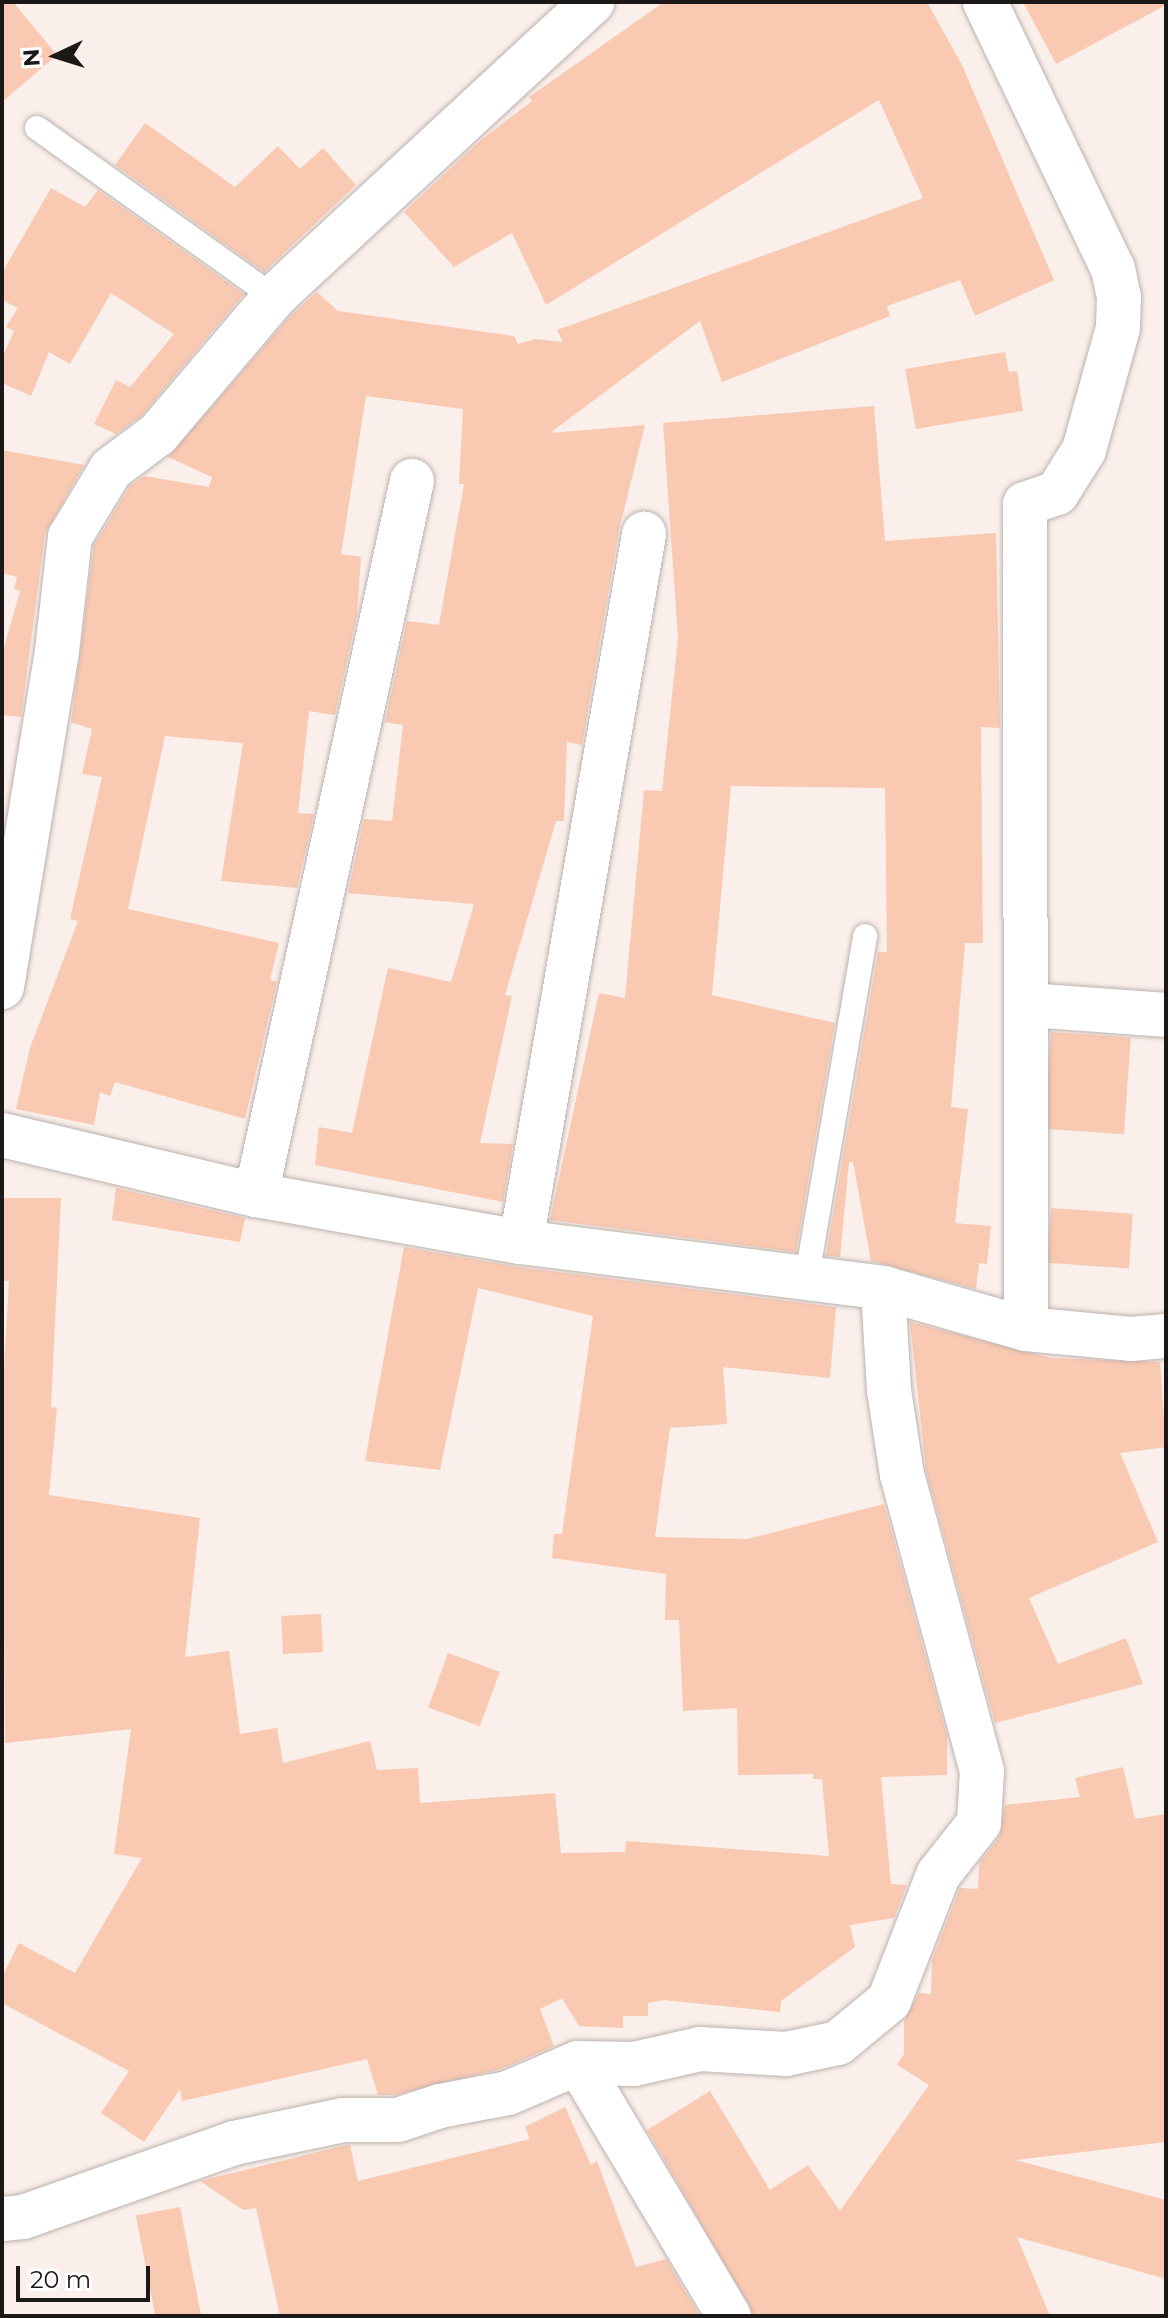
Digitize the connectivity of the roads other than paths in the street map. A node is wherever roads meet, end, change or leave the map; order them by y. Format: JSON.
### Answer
{"nodes":[{"id":1,"x":593,"y":2,"type":"edge"},
{"id":2,"x":985,"y":2,"type":"edge"},
{"id":3,"x":37,"y":128,"type":"dead end"},
{"id":4,"x":274,"y":297,"type":"junction"},
{"id":5,"x":412,"y":481,"type":"dead end"},
{"id":6,"x":644,"y":534,"type":"dead end"},
{"id":7,"x":20,"y":769,"type":"edge"},
{"id":8,"x":865,"y":936,"type":"dead end"},
{"id":9,"x":2,"y":987,"type":"edge"},
{"id":10,"x":1028,"y":1005,"type":"junction"},
{"id":11,"x":1166,"y":1015,"type":"edge"},
{"id":12,"x":2,"y":1135,"type":"edge"},
{"id":13,"x":256,"y":1195,"type":"junction"},
{"id":14,"x":521,"y":1242,"type":"junction"},
{"id":15,"x":806,"y":1282,"type":"junction"},
{"id":16,"x":883,"y":1288,"type":"junction"},
{"id":17,"x":1026,"y":1329,"type":"junction"},
{"id":18,"x":1166,"y":1336,"type":"edge"},
{"id":19,"x":578,"y":2063,"type":"junction"},
{"id":20,"x":2,"y":2219,"type":"edge"},
{"id":21,"x":729,"y":2316,"type":"edge"}],
"edges":[{"from":1,"to":4,"type":"street"},
{"from":2,"to":10,"type":"street"},
{"from":3,"to":4,"type":"lane"},
{"from":4,"to":7,"type":"street"},
{"from":5,"to":13,"type":"street"},
{"from":6,"to":14,"type":"street"},
{"from":7,"to":9,"type":"street"},
{"from":8,"to":15,"type":"lane"},
{"from":10,"to":11,"type":"street"},
{"from":10,"to":17,"type":"street"},
{"from":12,"to":13,"type":"street"},
{"from":13,"to":14,"type":"street"},
{"from":14,"to":15,"type":"street"},
{"from":15,"to":16,"type":"street"},
{"from":16,"to":17,"type":"street"},
{"from":16,"to":19,"type":"street"},
{"from":17,"to":18,"type":"street"},
{"from":19,"to":20,"type":"street"},
{"from":19,"to":21,"type":"street"}]}
